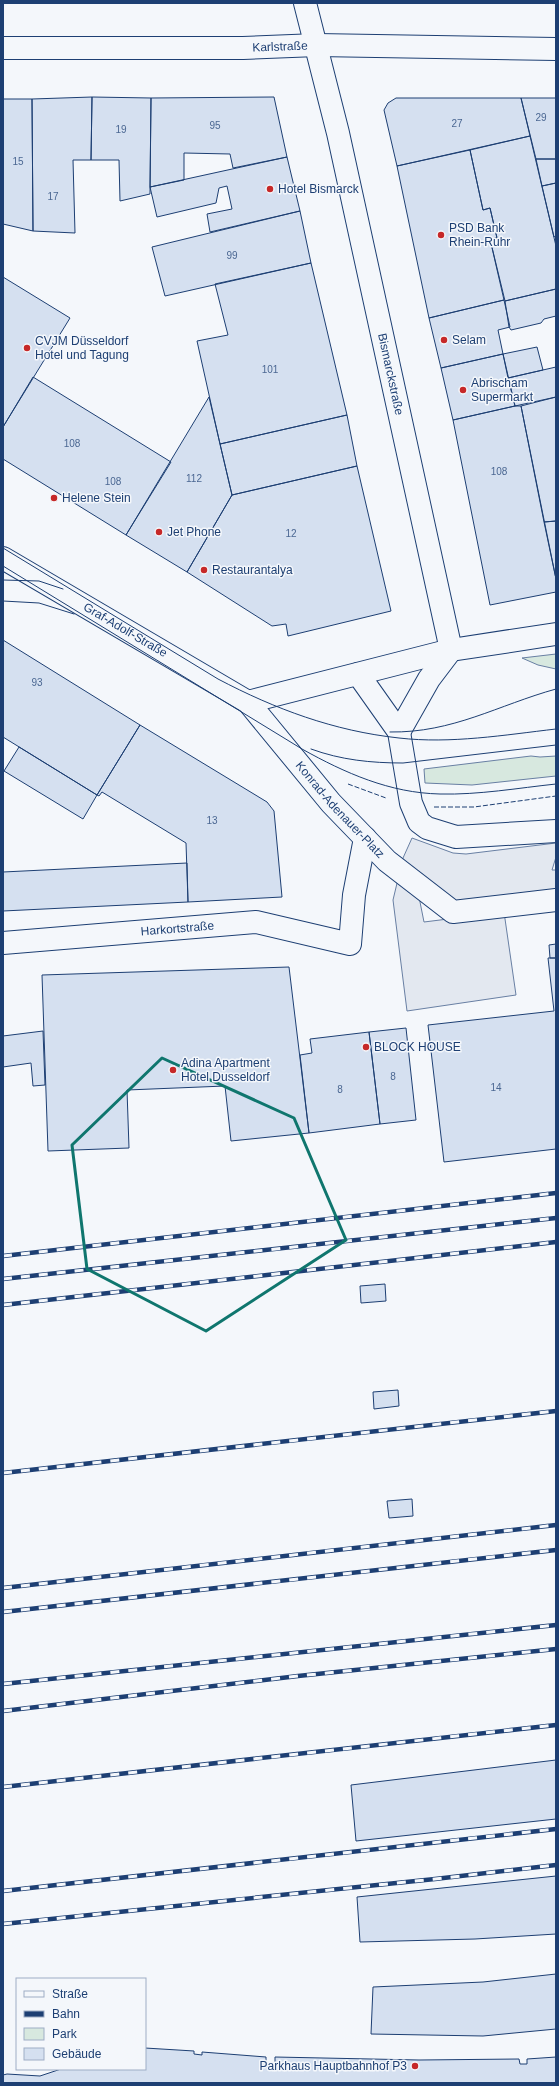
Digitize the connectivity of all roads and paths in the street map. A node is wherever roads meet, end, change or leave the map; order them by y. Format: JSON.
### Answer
{"nodes":[{"id":1,"x":305,"y":3,"type":"edge"},
{"id":2,"x":316,"y":44,"type":"junction"},
{"id":3,"x":3,"y":48,"type":"edge"},
{"id":4,"x":556,"y":49,"type":"edge"},
{"id":5,"x":3,"y":558,"type":"edge"},
{"id":6,"x":556,"y":634,"type":"edge"},
{"id":7,"x":451,"y":650,"type":"junction"},
{"id":8,"x":358,"y":674,"type":"junction"},
{"id":9,"x":248,"y":702,"type":"junction"},
{"id":10,"x":399,"y":732,"type":"junction"},
{"id":11,"x":556,"y":831,"type":"edge"},
{"id":12,"x":365,"y":838,"type":"junction"},
{"id":13,"x":556,"y":900,"type":"edge"},
{"id":14,"x":3,"y":943,"type":"edge"}],
"edges":[{"from":1,"to":2,"type":"street","name":"Bismarckstraße"},
{"from":2,"to":3,"type":"street","name":"Karlstraße"},
{"from":2,"to":4,"type":"street","name":"Karlstraße"},
{"from":2,"to":7,"type":"street","name":"Bismarckstraße"},
{"from":5,"to":9,"type":"street","name":"Graf-Adolf-Straße"},
{"from":6,"to":7,"type":"street"},
{"from":7,"to":8,"type":"street"},
{"from":7,"to":10,"type":"street"},
{"from":8,"to":9,"type":"street"},
{"from":8,"to":10,"type":"street"},
{"from":9,"to":12,"type":"street","name":"Konrad-Adenauer-Platz"},
{"from":10,"to":11,"type":"street"},
{"from":12,"to":13,"type":"street","name":"Konrad-Adenauer-Platz"},
{"from":12,"to":14,"type":"street","name":"Harkortstraße"}]}
